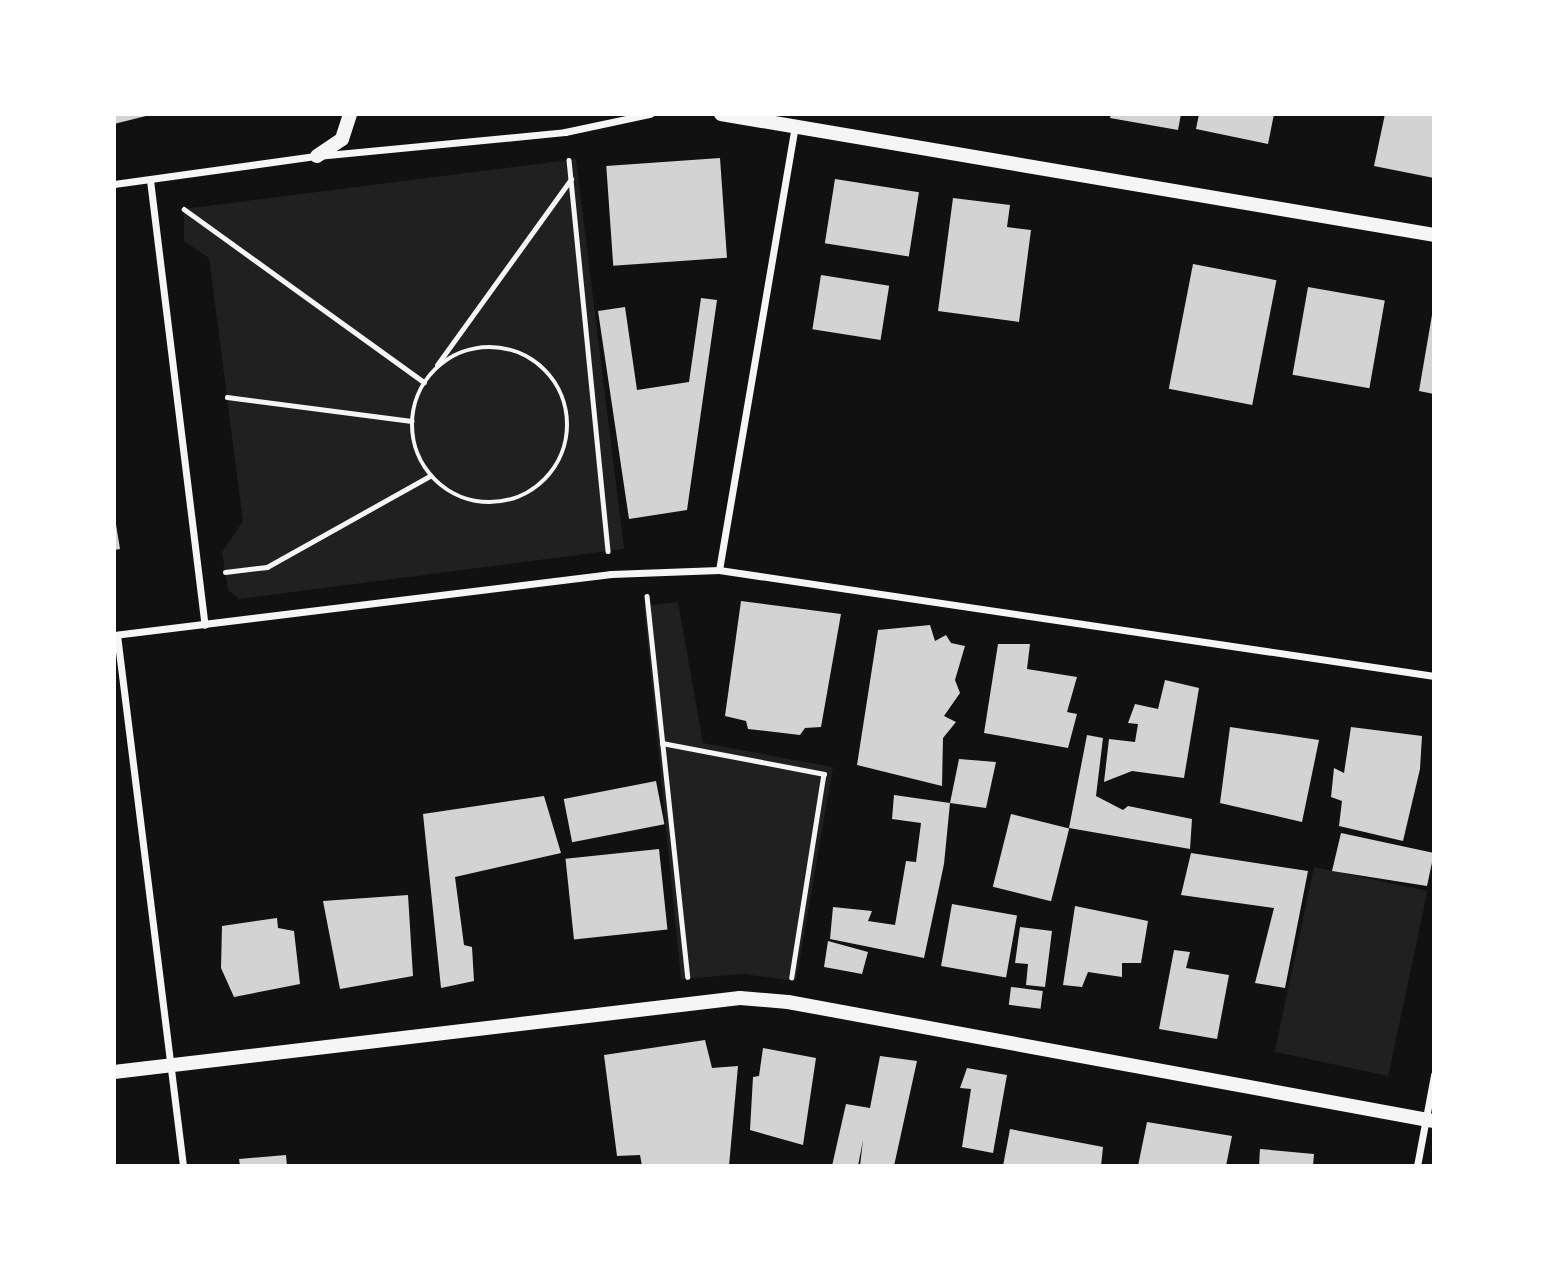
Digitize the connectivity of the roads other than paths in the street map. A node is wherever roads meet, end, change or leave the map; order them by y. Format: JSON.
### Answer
{"nodes":[{"id":1,"x":350,"y":114,"type":"edge"},
{"id":2,"x":650,"y":114,"type":"edge"},
{"id":3,"x":721,"y":114,"type":"edge"},
{"id":4,"x":795,"y":127,"type":"junction"},
{"id":5,"x":317,"y":156,"type":"junction"},
{"id":6,"x":150,"y":180,"type":"junction"},
{"id":7,"x":114,"y":184,"type":"edge"},
{"id":8,"x":1434,"y":235,"type":"edge"},
{"id":9,"x":719,"y":570,"type":"junction"},
{"id":10,"x":205,"y":625,"type":"junction"},
{"id":11,"x":116,"y":635,"type":"edge"},
{"id":12,"x":1434,"y":676,"type":"edge"},
{"id":13,"x":171,"y":1065,"type":"junction"},
{"id":14,"x":114,"y":1072,"type":"edge"},
{"id":15,"x":1434,"y":1075,"type":"edge"},
{"id":16,"x":1430,"y":1120,"type":"edge"},
{"id":17,"x":183,"y":1166,"type":"edge"},
{"id":18,"x":1417,"y":1166,"type":"edge"}],
"edges":[{"from":1,"to":5,"type":"main road"},
{"from":2,"to":5,"type":"street"},
{"from":3,"to":4,"type":"main road"},
{"from":4,"to":8,"type":"main road"},
{"from":4,"to":9,"type":"street"},
{"from":5,"to":6,"type":"street"},
{"from":6,"to":7,"type":"street"},
{"from":6,"to":10,"type":"street"},
{"from":9,"to":10,"type":"street"},
{"from":9,"to":12,"type":"street"},
{"from":10,"to":11,"type":"street"},
{"from":11,"to":13,"type":"street"},
{"from":13,"to":14,"type":"main road"},
{"from":13,"to":16,"type":"main road"},
{"from":13,"to":17,"type":"street"},
{"from":15,"to":16,"type":"street"},
{"from":16,"to":18,"type":"street"}]}
